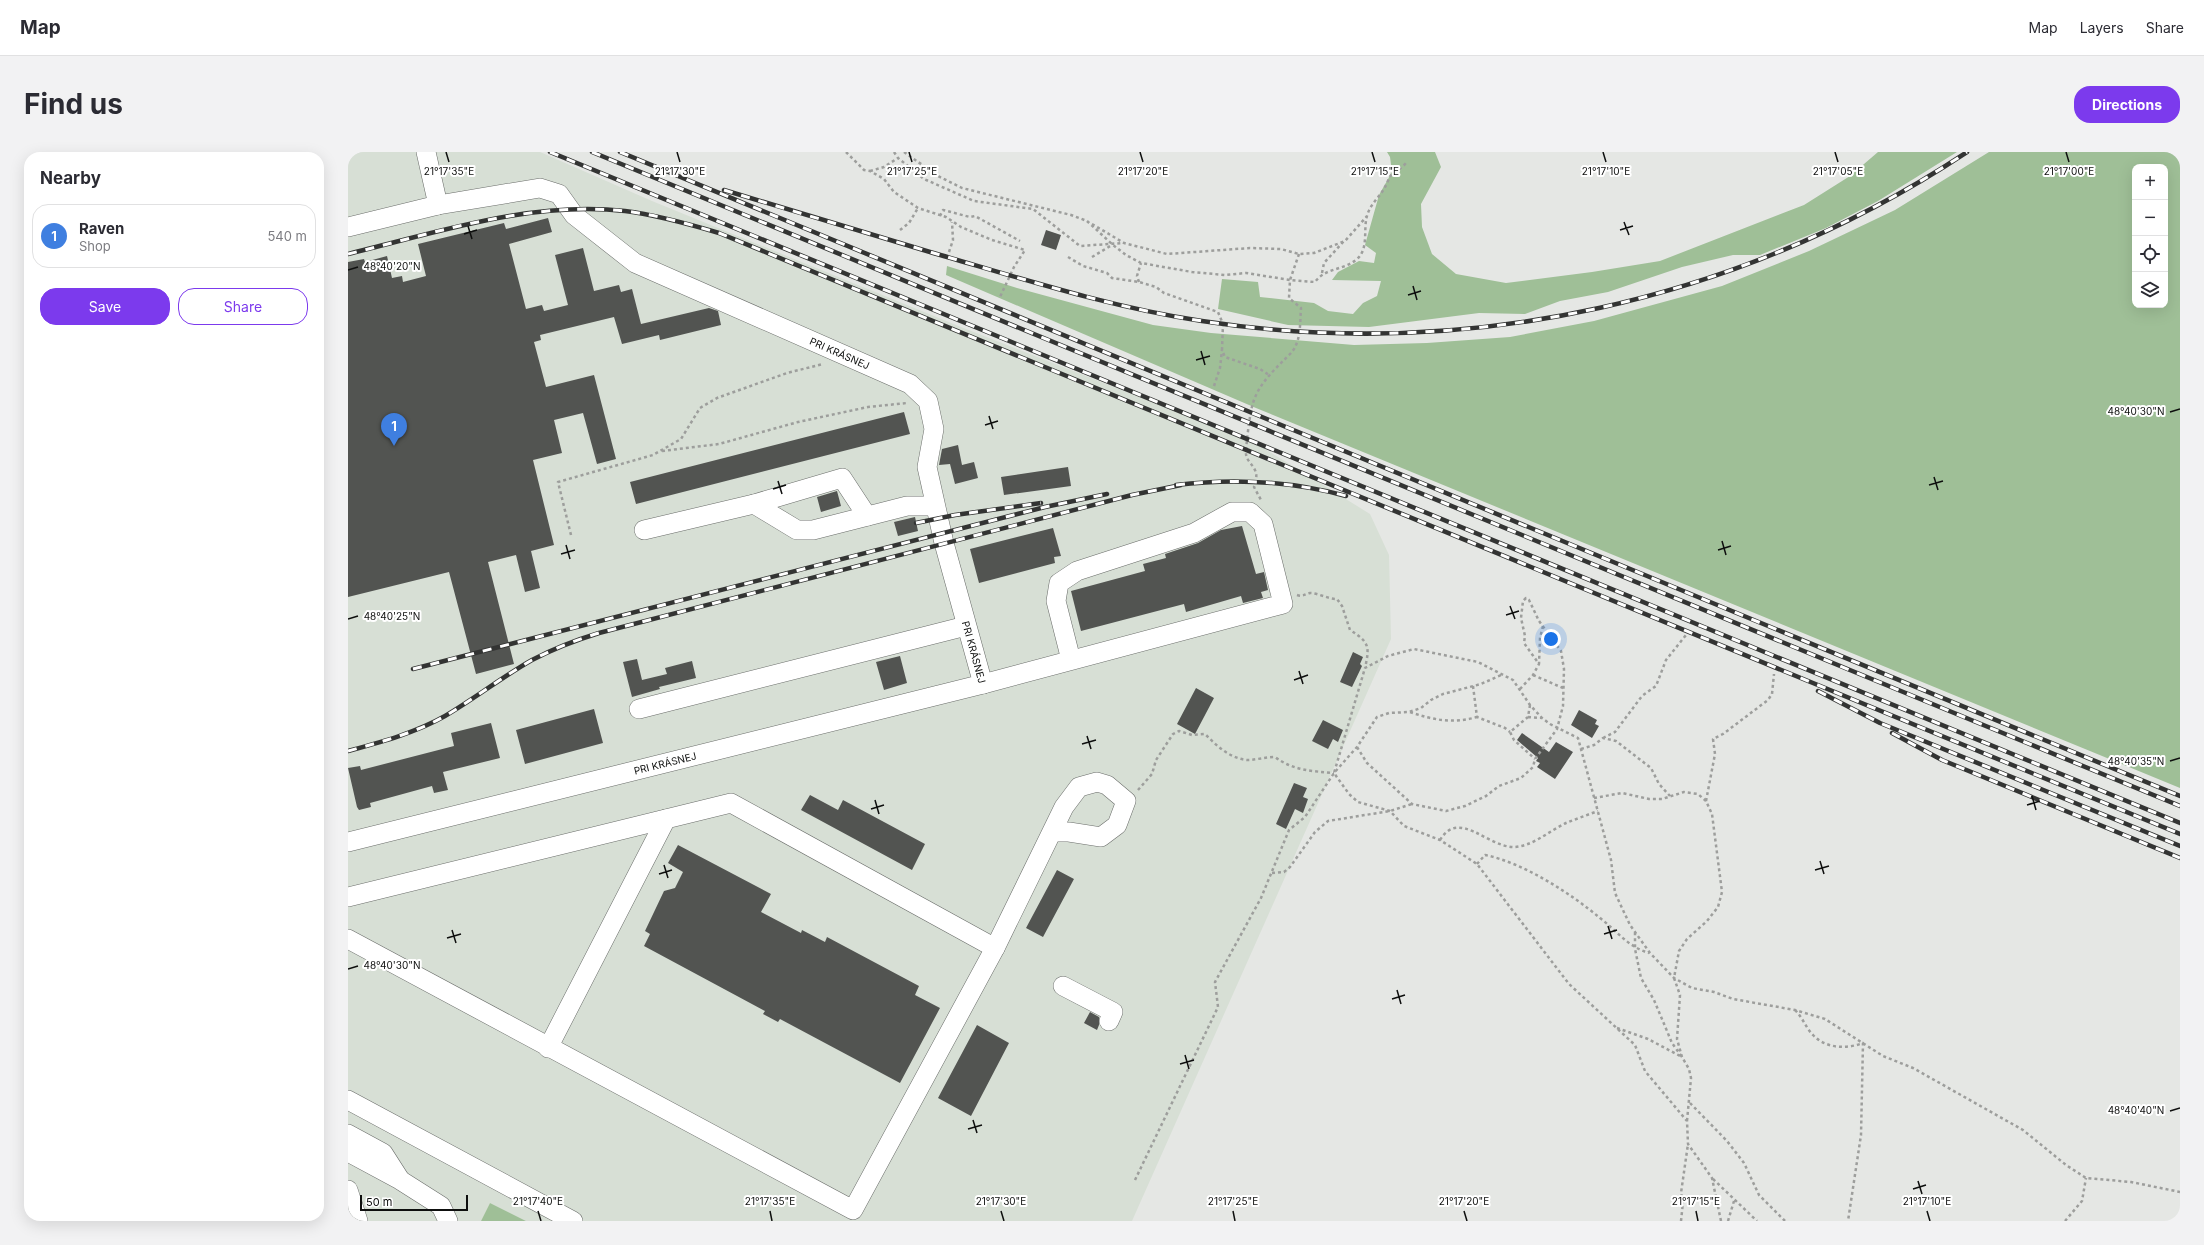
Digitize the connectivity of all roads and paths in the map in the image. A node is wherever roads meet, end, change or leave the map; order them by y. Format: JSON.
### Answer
{"nodes":[{"id":1,"x":426,"y":152,"type":"edge"},
{"id":2,"x":846,"y":152,"type":"edge"},
{"id":3,"x":894,"y":152,"type":"edge"},
{"id":4,"x":904,"y":152,"type":"edge"},
{"id":5,"x":898,"y":158,"type":"junction"},
{"id":6,"x":1406,"y":163,"type":"dead end"},
{"id":7,"x":870,"y":171,"type":"junction"},
{"id":8,"x":438,"y":205,"type":"junction"},
{"id":9,"x":918,"y":208,"type":"junction"},
{"id":10,"x":940,"y":216,"type":"junction"},
{"id":11,"x":1367,"y":216,"type":"junction"},
{"id":12,"x":952,"y":221,"type":"junction"},
{"id":13,"x":1086,"y":221,"type":"junction"},
{"id":14,"x":348,"y":227,"type":"edge"},
{"id":15,"x":900,"y":230,"type":"dead end"},
{"id":16,"x":1345,"y":240,"type":"junction"},
{"id":17,"x":1020,"y":241,"type":"dead end"},
{"id":18,"x":1124,"y":243,"type":"junction"},
{"id":19,"x":1112,"y":245,"type":"junction"},
{"id":20,"x":949,"y":252,"type":"dead end"},
{"id":21,"x":1299,"y":254,"type":"junction"},
{"id":22,"x":1068,"y":257,"type":"dead end"},
{"id":23,"x":1092,"y":257,"type":"dead end"},
{"id":24,"x":1141,"y":262,"type":"junction"},
{"id":25,"x":1322,"y":273,"type":"junction"},
{"id":26,"x":1290,"y":280,"type":"junction"},
{"id":27,"x":1139,"y":282,"type":"junction"},
{"id":28,"x":1000,"y":297,"type":"dead end"},
{"id":29,"x":1222,"y":350,"type":"junction"},
{"id":30,"x":849,"y":357,"type":"junction"},
{"id":31,"x":1269,"y":375,"type":"junction"},
{"id":32,"x":1214,"y":386,"type":"dead end"},
{"id":33,"x":928,"y":401,"type":"junction"},
{"id":34,"x":659,"y":451,"type":"junction"},
{"id":35,"x":1262,"y":502,"type":"dead end"},
{"id":36,"x":754,"y":504,"type":"junction"},
{"id":37,"x":935,"y":506,"type":"junction"},
{"id":38,"x":867,"y":516,"type":"junction"},
{"id":39,"x":644,"y":530,"type":"dead end"},
{"id":40,"x":571,"y":535,"type":"dead end"},
{"id":41,"x":1294,"y":594,"type":"dead end"},
{"id":42,"x":966,"y":626,"type":"junction"},
{"id":43,"x":1542,"y":626,"type":"junction"},
{"id":44,"x":1686,"y":635,"type":"dead end"},
{"id":45,"x":1071,"y":660,"type":"junction"},
{"id":46,"x":1539,"y":664,"type":"junction"},
{"id":47,"x":1365,"y":668,"type":"junction"},
{"id":48,"x":1774,"y":674,"type":"dead end"},
{"id":49,"x":1501,"y":675,"type":"junction"},
{"id":50,"x":1533,"y":675,"type":"junction"},
{"id":51,"x":983,"y":684,"type":"junction"},
{"id":52,"x":1473,"y":686,"type":"junction"},
{"id":53,"x":1563,"y":688,"type":"junction"},
{"id":54,"x":1520,"y":689,"type":"junction"},
{"id":55,"x":1530,"y":705,"type":"junction"},
{"id":56,"x":639,"y":709,"type":"dead end"},
{"id":57,"x":1409,"y":712,"type":"junction"},
{"id":58,"x":1477,"y":717,"type":"junction"},
{"id":59,"x":1528,"y":717,"type":"junction"},
{"id":60,"x":1542,"y":718,"type":"junction"},
{"id":61,"x":1558,"y":729,"type":"junction"},
{"id":62,"x":1510,"y":732,"type":"junction"},
{"id":63,"x":1603,"y":738,"type":"junction"},
{"id":64,"x":1357,"y":747,"type":"junction"},
{"id":65,"x":1581,"y":749,"type":"junction"},
{"id":66,"x":1535,"y":759,"type":"junction"},
{"id":67,"x":1334,"y":773,"type":"junction"},
{"id":68,"x":1670,"y":796,"type":"junction"},
{"id":69,"x":1594,"y":798,"type":"junction"},
{"id":70,"x":1126,"y":801,"type":"junction"},
{"id":71,"x":1706,"y":801,"type":"junction"},
{"id":72,"x":1412,"y":804,"type":"junction"},
{"id":73,"x":1390,"y":811,"type":"junction"},
{"id":74,"x":1598,"y":811,"type":"junction"},
{"id":75,"x":666,"y":819,"type":"junction"},
{"id":76,"x":1052,"y":832,"type":"junction"},
{"id":77,"x":1440,"y":840,"type":"junction"},
{"id":78,"x":348,"y":842,"type":"edge"},
{"id":79,"x":1477,"y":864,"type":"junction"},
{"id":80,"x":1271,"y":873,"type":"junction"},
{"id":81,"x":348,"y":897,"type":"edge"},
{"id":82,"x":1635,"y":932,"type":"junction"},
{"id":83,"x":348,"y":939,"type":"edge"},
{"id":84,"x":995,"y":948,"type":"junction"},
{"id":85,"x":1635,"y":949,"type":"junction"},
{"id":86,"x":1650,"y":953,"type":"junction"},
{"id":87,"x":1674,"y":978,"type":"junction"},
{"id":88,"x":1063,"y":986,"type":"dead end"},
{"id":89,"x":1795,"y":1010,"type":"junction"},
{"id":90,"x":1109,"y":1021,"type":"dead end"},
{"id":91,"x":1615,"y":1027,"type":"junction"},
{"id":92,"x":1863,"y":1043,"type":"junction"},
{"id":93,"x":548,"y":1048,"type":"junction"},
{"id":94,"x":1682,"y":1057,"type":"junction"},
{"id":95,"x":348,"y":1100,"type":"edge"},
{"id":96,"x":1689,"y":1102,"type":"junction"},
{"id":97,"x":1687,"y":1121,"type":"junction"},
{"id":98,"x":348,"y":1134,"type":"edge"},
{"id":99,"x":1688,"y":1144,"type":"junction"},
{"id":100,"x":348,"y":1152,"type":"edge"},
{"id":101,"x":1712,"y":1178,"type":"junction"},
{"id":102,"x":2086,"y":1178,"type":"junction"},
{"id":103,"x":400,"y":1180,"type":"junction"},
{"id":104,"x":1135,"y":1180,"type":"dead end"},
{"id":105,"x":348,"y":1190,"type":"edge"},
{"id":106,"x":2180,"y":1192,"type":"edge"},
{"id":107,"x":1734,"y":1201,"type":"junction"},
{"id":108,"x":856,"y":1215,"type":"edge"},
{"id":109,"x":358,"y":1221,"type":"edge"},
{"id":110,"x":448,"y":1221,"type":"edge"},
{"id":111,"x":573,"y":1221,"type":"edge"},
{"id":112,"x":1681,"y":1221,"type":"edge"},
{"id":113,"x":1721,"y":1221,"type":"edge"},
{"id":114,"x":1728,"y":1221,"type":"edge"},
{"id":115,"x":1757,"y":1221,"type":"edge"},
{"id":116,"x":1784,"y":1221,"type":"edge"},
{"id":117,"x":1848,"y":1221,"type":"edge"},
{"id":118,"x":2065,"y":1221,"type":"edge"}],
"edges":[{"from":1,"to":8,"type":"lane"},
{"from":2,"to":7,"type":"path"},
{"from":3,"to":5,"type":"path"},
{"from":4,"to":13,"type":"path"},
{"from":5,"to":7,"type":"path"},
{"from":5,"to":19,"type":"path"},
{"from":6,"to":11,"type":"path"},
{"from":7,"to":9,"type":"path"},
{"from":8,"to":14,"type":"lane"},
{"from":8,"to":30,"type":"lane","name":"PRI KRÁSNEJ"},
{"from":9,"to":10,"type":"path"},
{"from":9,"to":15,"type":"path"},
{"from":10,"to":12,"type":"path"},
{"from":10,"to":17,"type":"path"},
{"from":11,"to":16,"type":"path"},
{"from":11,"to":25,"type":"path"},
{"from":12,"to":20,"type":"path"},
{"from":12,"to":28,"type":"path"},
{"from":13,"to":18,"type":"path"},
{"from":13,"to":19,"type":"path"},
{"from":16,"to":21,"type":"path"},
{"from":16,"to":25,"type":"path"},
{"from":18,"to":19,"type":"path"},
{"from":18,"to":21,"type":"path"},
{"from":19,"to":23,"type":"path"},
{"from":19,"to":24,"type":"path"},
{"from":21,"to":26,"type":"path"},
{"from":22,"to":27,"type":"path"},
{"from":24,"to":26,"type":"path"},
{"from":24,"to":27,"type":"path"},
{"from":25,"to":26,"type":"path"},
{"from":26,"to":31,"type":"path"},
{"from":27,"to":29,"type":"path"},
{"from":29,"to":31,"type":"path"},
{"from":29,"to":32,"type":"path"},
{"from":30,"to":33,"type":"lane","name":"PRI KRÁSNEJ"},
{"from":30,"to":34,"type":"path"},
{"from":31,"to":35,"type":"path"},
{"from":33,"to":34,"type":"path"},
{"from":33,"to":37,"type":"lane","name":"PRI KRÁSNEJ"},
{"from":34,"to":40,"type":"path"},
{"from":36,"to":38,"type":"lane"},
{"from":36,"to":38,"type":"lane"},
{"from":36,"to":39,"type":"lane"},
{"from":37,"to":38,"type":"lane"},
{"from":37,"to":42,"type":"lane","name":"PRI KRÁSNEJ"},
{"from":41,"to":47,"type":"path"},
{"from":42,"to":51,"type":"lane","name":"PRI KRÁSNEJ"},
{"from":42,"to":56,"type":"lane"},
{"from":43,"to":46,"type":"path"},
{"from":43,"to":46,"type":"path"},
{"from":43,"to":53,"type":"path"},
{"from":44,"to":63,"type":"path"},
{"from":45,"to":45,"type":"lane"},
{"from":45,"to":51,"type":"lane"},
{"from":46,"to":50,"type":"path"},
{"from":47,"to":49,"type":"path"},
{"from":47,"to":67,"type":"path"},
{"from":48,"to":71,"type":"path"},
{"from":49,"to":52,"type":"path"},
{"from":49,"to":54,"type":"path"},
{"from":50,"to":53,"type":"path"},
{"from":50,"to":54,"type":"path"},
{"from":51,"to":78,"type":"lane","name":"PRI KRÁSNEJ"},
{"from":52,"to":57,"type":"path"},
{"from":52,"to":58,"type":"path"},
{"from":53,"to":61,"type":"path"},
{"from":54,"to":55,"type":"path"},
{"from":55,"to":59,"type":"path"},
{"from":55,"to":60,"type":"path"},
{"from":57,"to":58,"type":"path"},
{"from":57,"to":64,"type":"path"},
{"from":58,"to":62,"type":"path"},
{"from":59,"to":60,"type":"path"},
{"from":59,"to":62,"type":"path"},
{"from":60,"to":61,"type":"path"},
{"from":61,"to":65,"type":"path"},
{"from":61,"to":66,"type":"path"},
{"from":62,"to":66,"type":"path"},
{"from":63,"to":65,"type":"path"},
{"from":63,"to":68,"type":"path"},
{"from":64,"to":67,"type":"path"},
{"from":64,"to":72,"type":"path"},
{"from":65,"to":69,"type":"path"},
{"from":66,"to":72,"type":"path"},
{"from":67,"to":70,"type":"path"},
{"from":67,"to":73,"type":"path"},
{"from":67,"to":80,"type":"path"},
{"from":68,"to":69,"type":"path"},
{"from":68,"to":71,"type":"path"},
{"from":69,"to":74,"type":"path"},
{"from":70,"to":76,"type":"lane"},
{"from":70,"to":76,"type":"lane"},
{"from":71,"to":87,"type":"path"},
{"from":72,"to":73,"type":"path"},
{"from":73,"to":77,"type":"path"},
{"from":73,"to":80,"type":"path"},
{"from":74,"to":77,"type":"path"},
{"from":74,"to":82,"type":"path"},
{"from":75,"to":81,"type":"lane"},
{"from":75,"to":84,"type":"lane"},
{"from":75,"to":93,"type":"lane"},
{"from":76,"to":84,"type":"lane"},
{"from":77,"to":79,"type":"path"},
{"from":79,"to":85,"type":"path"},
{"from":79,"to":91,"type":"path"},
{"from":80,"to":104,"type":"path"},
{"from":82,"to":85,"type":"path"},
{"from":82,"to":86,"type":"path"},
{"from":83,"to":93,"type":"lane"},
{"from":84,"to":108,"type":"lane"},
{"from":85,"to":86,"type":"path"},
{"from":85,"to":94,"type":"path"},
{"from":86,"to":87,"type":"path"},
{"from":87,"to":89,"type":"path"},
{"from":87,"to":94,"type":"path"},
{"from":88,"to":90,"type":"lane"},
{"from":89,"to":92,"type":"path"},
{"from":89,"to":92,"type":"path"},
{"from":91,"to":94,"type":"path"},
{"from":91,"to":97,"type":"path"},
{"from":92,"to":102,"type":"path"},
{"from":92,"to":117,"type":"path"},
{"from":93,"to":108,"type":"lane"},
{"from":94,"to":96,"type":"path"},
{"from":95,"to":111,"type":"lane"},
{"from":96,"to":97,"type":"path"},
{"from":96,"to":116,"type":"path"},
{"from":97,"to":99,"type":"path"},
{"from":98,"to":103,"type":"lane"},
{"from":99,"to":101,"type":"path"},
{"from":99,"to":112,"type":"path"},
{"from":100,"to":103,"type":"lane"},
{"from":101,"to":107,"type":"path"},
{"from":101,"to":113,"type":"path"},
{"from":102,"to":106,"type":"path"},
{"from":102,"to":118,"type":"path"},
{"from":103,"to":110,"type":"lane"},
{"from":105,"to":109,"type":"lane"},
{"from":107,"to":114,"type":"path"},
{"from":107,"to":115,"type":"path"}]}
